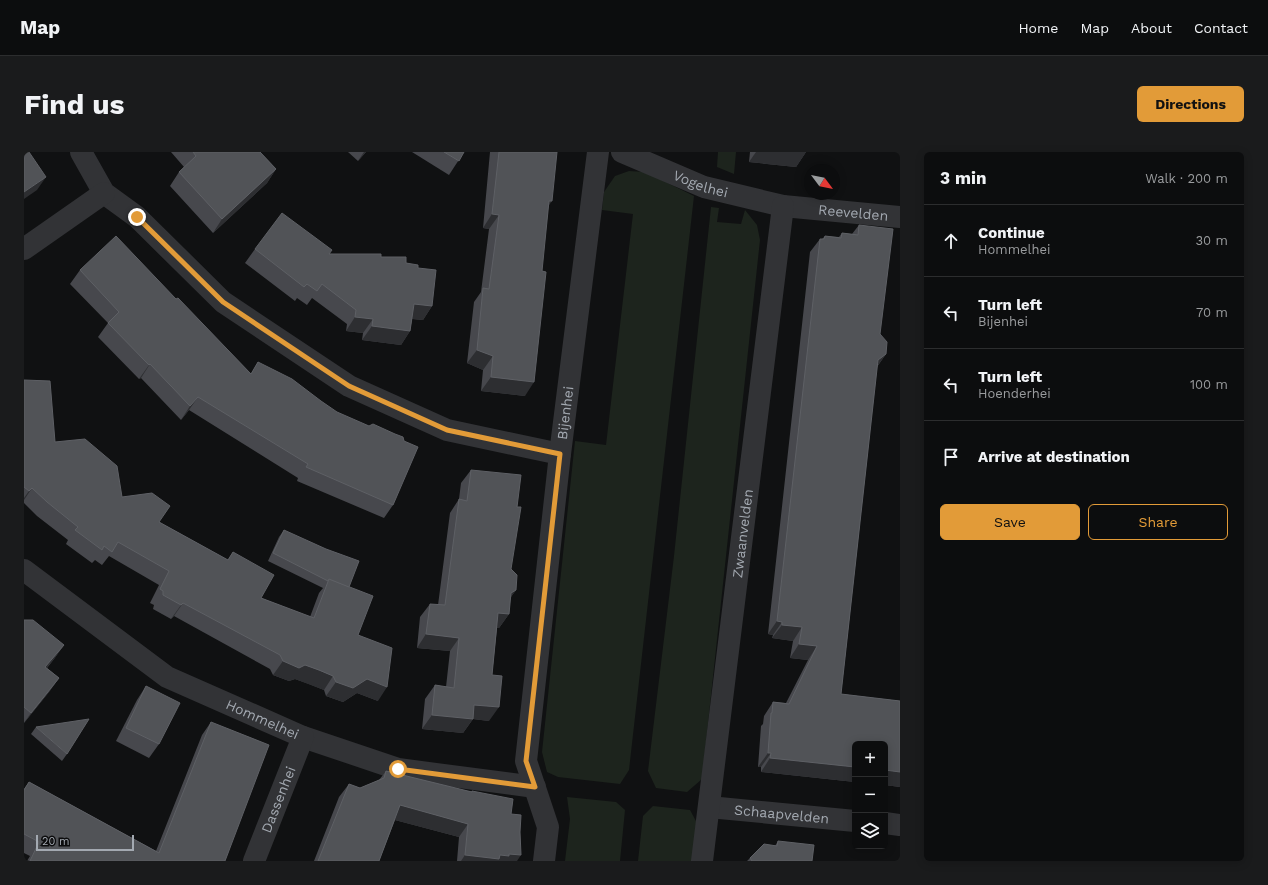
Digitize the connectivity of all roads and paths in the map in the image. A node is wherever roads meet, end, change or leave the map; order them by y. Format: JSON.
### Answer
{"nodes":[{"id":1,"x":81,"y":152,"type":"edge"},
{"id":2,"x":598,"y":152,"type":"edge"},
{"id":3,"x":622,"y":152,"type":"edge"},
{"id":4,"x":104,"y":193,"type":"junction"},
{"id":5,"x":783,"y":206,"type":"junction"},
{"id":6,"x":900,"y":217,"type":"edge"},
{"id":7,"x":24,"y":249,"type":"edge"},
{"id":8,"x":560,"y":454,"type":"junction"},
{"id":9,"x":24,"y":570,"type":"edge"},
{"id":10,"x":303,"y":738,"type":"junction"},
{"id":11,"x":535,"y":787,"type":"junction"},
{"id":12,"x":709,"y":807,"type":"junction"},
{"id":13,"x":852,"y":821,"type":"edge"},
{"id":14,"x":888,"y":823,"type":"edge"},
{"id":15,"x":900,"y":825,"type":"edge"},
{"id":16,"x":254,"y":861,"type":"edge"},
{"id":17,"x":544,"y":861,"type":"edge"},
{"id":18,"x":702,"y":861,"type":"edge"}],
"edges":[{"from":1,"to":4,"type":"street"},
{"from":2,"to":8,"type":"street","name":"Bijenhei"},
{"from":3,"to":5,"type":"street","name":"Vogelhei"},
{"from":4,"to":7,"type":"street"},
{"from":4,"to":8,"type":"street"},
{"from":5,"to":6,"type":"street","name":"Reevelden"},
{"from":5,"to":12,"type":"street","name":"Zwaanvelden"},
{"from":8,"to":11,"type":"street","name":"Bijenhei"},
{"from":9,"to":10,"type":"street","name":"Hommelhei"},
{"from":10,"to":11,"type":"street","name":"Hommelhei"},
{"from":10,"to":16,"type":"street","name":"Dassenhei"},
{"from":11,"to":17,"type":"street","name":"Bijenhei"},
{"from":12,"to":13,"type":"street","name":"Schaapvelden"},
{"from":12,"to":18,"type":"street","name":"Zwaanvelden"},
{"from":14,"to":15,"type":"street"}]}
